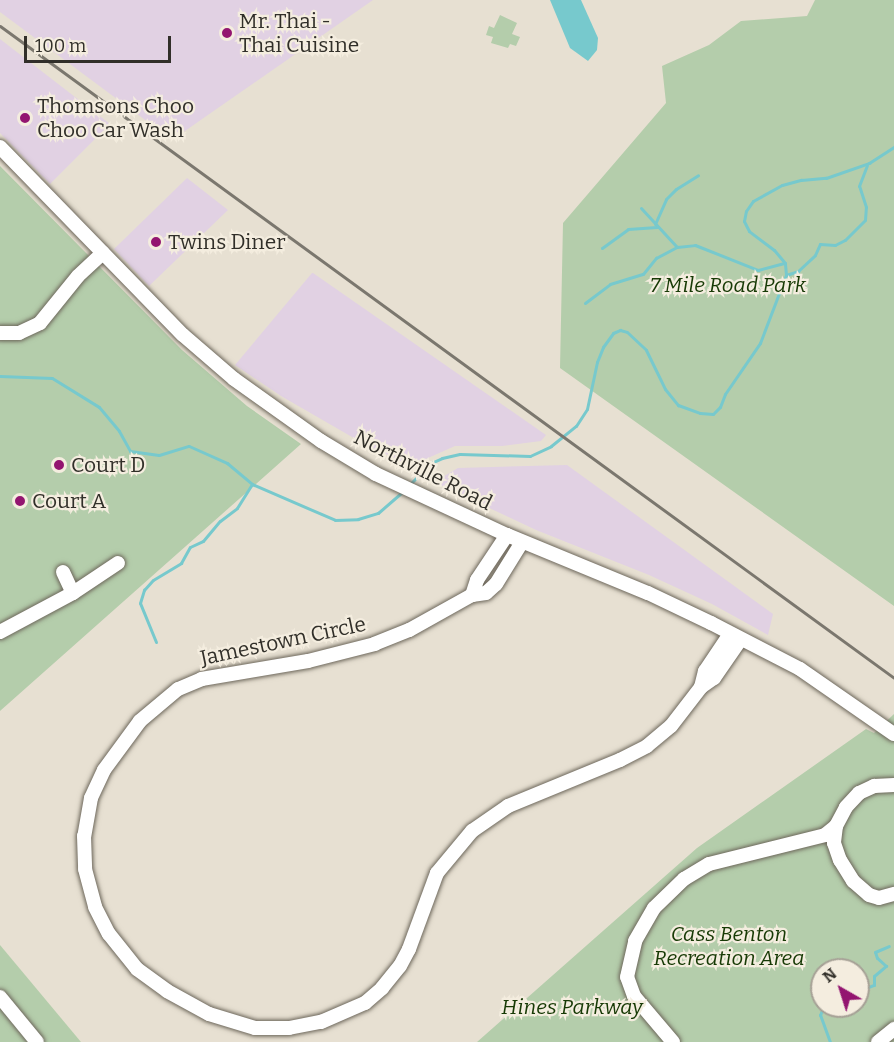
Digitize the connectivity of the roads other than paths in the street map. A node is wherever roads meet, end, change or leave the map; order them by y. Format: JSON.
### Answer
{"nodes":[{"id":1,"x":0,"y":147,"type":"edge"},
{"id":2,"x":103,"y":253,"type":"junction"},
{"id":3,"x":0,"y":333,"type":"edge"},
{"id":4,"x":507,"y":535,"type":"junction"},
{"id":5,"x":522,"y":542,"type":"junction"},
{"id":6,"x":118,"y":563,"type":"dead end"},
{"id":7,"x":63,"y":572,"type":"dead end"},
{"id":8,"x":73,"y":593,"type":"junction"},
{"id":9,"x":472,"y":595,"type":"junction"},
{"id":10,"x":0,"y":632,"type":"edge"},
{"id":11,"x":736,"y":637,"type":"junction"},
{"id":12,"x":894,"y":734,"type":"edge"},
{"id":13,"x":894,"y":785,"type":"edge"},
{"id":14,"x":836,"y":826,"type":"junction"},
{"id":15,"x":894,"y":894,"type":"edge"},
{"id":16,"x":0,"y":996,"type":"edge"},
{"id":17,"x":894,"y":1029,"type":"edge"},
{"id":18,"x":37,"y":1042,"type":"edge"},
{"id":19,"x":673,"y":1042,"type":"edge"},
{"id":20,"x":878,"y":1042,"type":"edge"}],
"edges":[{"from":1,"to":2,"type":"street","name":"Northville Road"},
{"from":2,"to":3,"type":"street"},
{"from":2,"to":4,"type":"street","name":"Northville Road"},
{"from":4,"to":5,"type":"street","name":"Northville Road"},
{"from":4,"to":9,"type":"street"},
{"from":5,"to":9,"type":"street","name":"Jamestown Circle"},
{"from":5,"to":11,"type":"street","name":"Northville Road"},
{"from":6,"to":8,"type":"street"},
{"from":7,"to":8,"type":"street"},
{"from":8,"to":10,"type":"street"},
{"from":9,"to":11,"type":"street","name":"Jamestown Circle"},
{"from":11,"to":12,"type":"street","name":"Northville Road"},
{"from":13,"to":14,"type":"street"},
{"from":14,"to":15,"type":"street"},
{"from":14,"to":19,"type":"street"},
{"from":16,"to":18,"type":"street"},
{"from":17,"to":20,"type":"street"}]}
